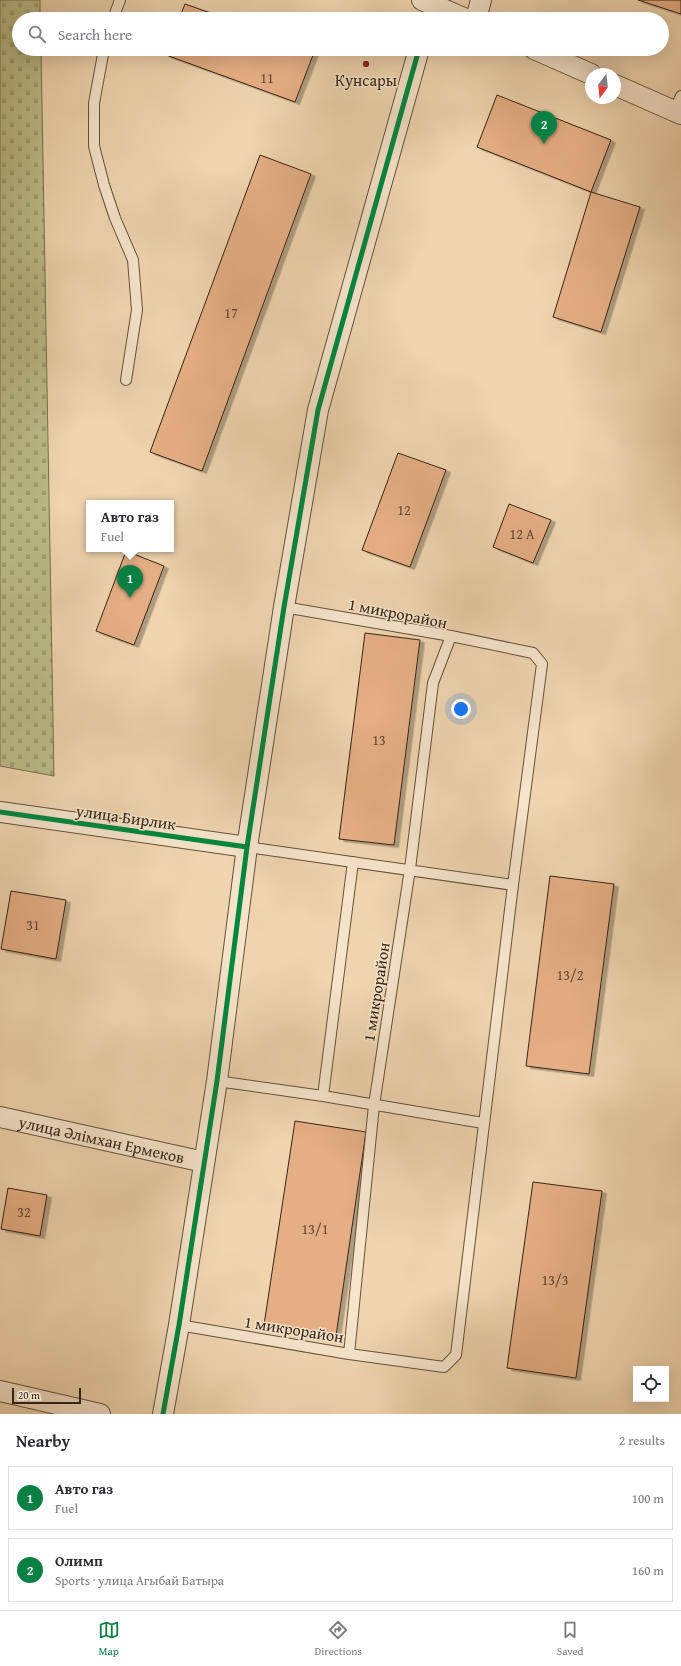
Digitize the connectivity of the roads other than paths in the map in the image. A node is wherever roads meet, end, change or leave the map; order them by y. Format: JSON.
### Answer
{"nodes":[{"id":1,"x":120,"y":0,"type":"edge"},
{"id":2,"x":481,"y":0,"type":"edge"},
{"id":3,"x":427,"y":8,"type":"edge"},
{"id":4,"x":115,"y":12,"type":"edge"},
{"id":5,"x":441,"y":12,"type":"edge"},
{"id":6,"x":478,"y":12,"type":"edge"},
{"id":7,"x":103,"y":56,"type":"edge"},
{"id":8,"x":417,"y":56,"type":"edge"},
{"id":9,"x":550,"y":56,"type":"edge"},
{"id":10,"x":585,"y":71,"type":"edge"},
{"id":11,"x":621,"y":87,"type":"edge"},
{"id":12,"x":679,"y":107,"type":"edge"},
{"id":13,"x":126,"y":380,"type":"dead end"},
{"id":14,"x":284,"y":607,"type":"junction"},
{"id":15,"x":452,"y":636,"type":"junction"},
{"id":16,"x":0,"y":812,"type":"edge"},
{"id":17,"x":247,"y":847,"type":"junction"},
{"id":18,"x":353,"y":862,"type":"junction"},
{"id":19,"x":410,"y":869,"type":"junction"},
{"id":20,"x":513,"y":885,"type":"junction"},
{"id":21,"x":217,"y":1081,"type":"junction"},
{"id":22,"x":323,"y":1096,"type":"junction"},
{"id":23,"x":374,"y":1105,"type":"junction"},
{"id":24,"x":0,"y":1117,"type":"edge"},
{"id":25,"x":484,"y":1123,"type":"junction"},
{"id":26,"x":204,"y":1162,"type":"junction"},
{"id":27,"x":179,"y":1325,"type":"junction"},
{"id":28,"x":349,"y":1354,"type":"junction"},
{"id":29,"x":0,"y":1391,"type":"edge"},
{"id":30,"x":100,"y":1414,"type":"edge"},
{"id":31,"x":163,"y":1414,"type":"edge"}],
"edges":[{"from":1,"to":4,"type":"lane"},
{"from":2,"to":6,"type":"street"},
{"from":3,"to":5,"type":"street"},
{"from":7,"to":13,"type":"lane"},
{"from":8,"to":14,"type":"street"},
{"from":9,"to":10,"type":"street"},
{"from":11,"to":12,"type":"street"},
{"from":14,"to":15,"type":"lane","name":"1 микрорайон"},
{"from":14,"to":17,"type":"street"},
{"from":15,"to":19,"type":"lane","name":"1 микрорайон"},
{"from":15,"to":20,"type":"lane"},
{"from":16,"to":17,"type":"street","name":"улица Бирлик"},
{"from":17,"to":18,"type":"lane"},
{"from":17,"to":21,"type":"street"},
{"from":18,"to":19,"type":"lane"},
{"from":18,"to":22,"type":"lane"},
{"from":19,"to":20,"type":"lane"},
{"from":19,"to":23,"type":"lane","name":"1 микрорайон"},
{"from":20,"to":25,"type":"lane"},
{"from":21,"to":22,"type":"lane"},
{"from":21,"to":26,"type":"street"},
{"from":22,"to":23,"type":"lane"},
{"from":23,"to":25,"type":"lane"},
{"from":23,"to":28,"type":"lane","name":"1 микрорайон"},
{"from":24,"to":26,"type":"street","name":"улица Әлімхан Ермеков"},
{"from":25,"to":28,"type":"lane"},
{"from":26,"to":27,"type":"street"},
{"from":27,"to":28,"type":"lane","name":"1 микрорайон"},
{"from":27,"to":31,"type":"street"},
{"from":29,"to":30,"type":"street"}]}
